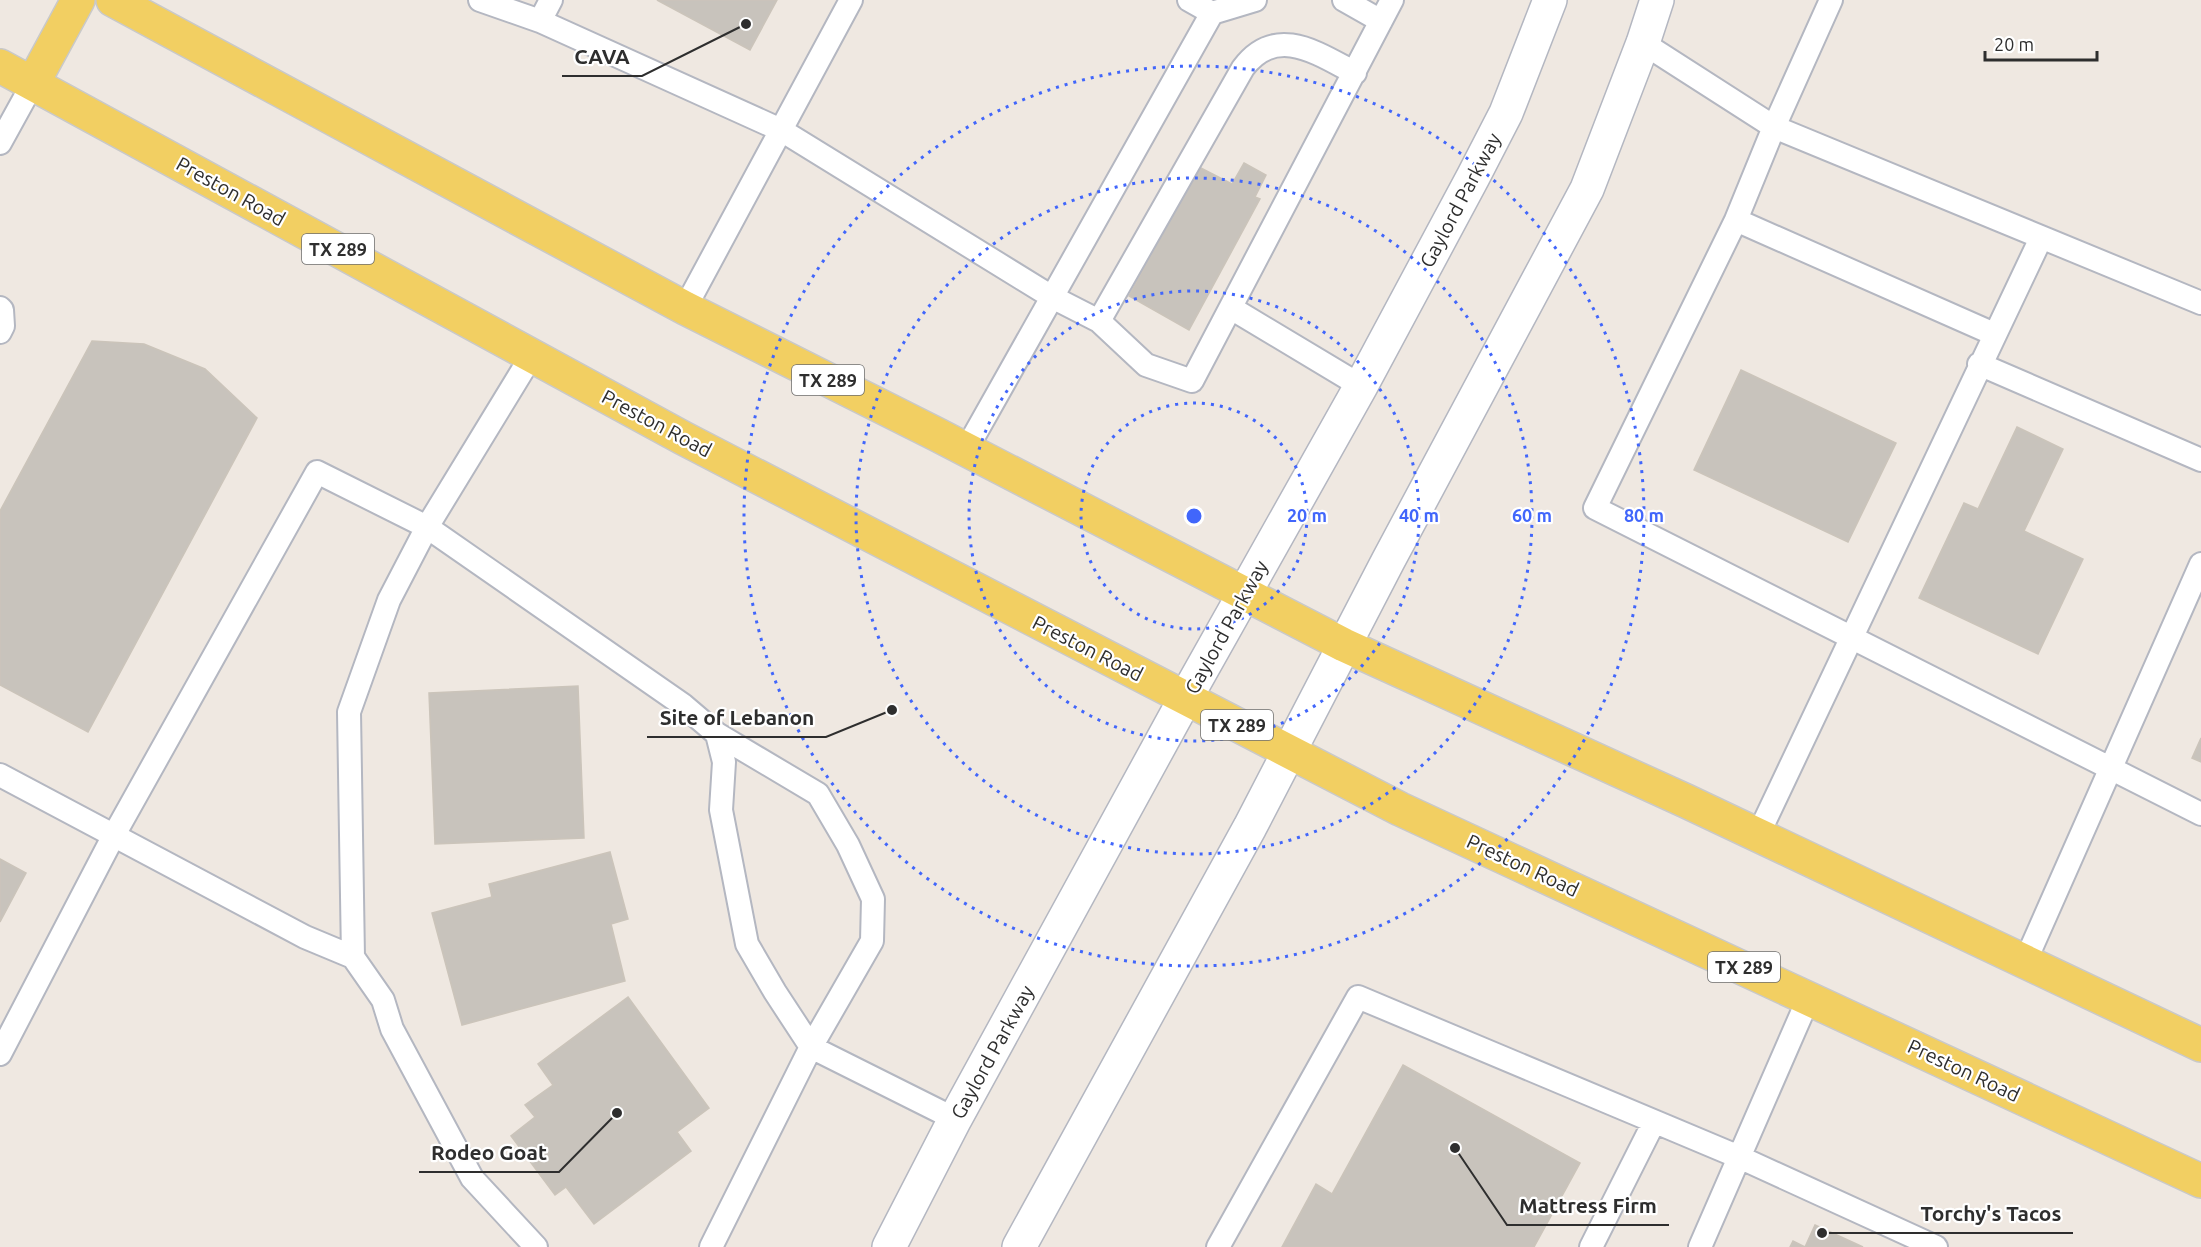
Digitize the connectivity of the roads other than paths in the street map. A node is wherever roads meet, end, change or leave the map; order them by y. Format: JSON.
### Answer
{"nodes":[{"id":1,"x":78,"y":0,"type":"edge"},
{"id":2,"x":113,"y":0,"type":"edge"},
{"id":3,"x":480,"y":0,"type":"edge"},
{"id":4,"x":551,"y":0,"type":"edge"},
{"id":5,"x":851,"y":0,"type":"edge"},
{"id":6,"x":1189,"y":0,"type":"edge"},
{"id":7,"x":1255,"y":0,"type":"edge"},
{"id":8,"x":1344,"y":0,"type":"edge"},
{"id":9,"x":1392,"y":0,"type":"edge"},
{"id":10,"x":1550,"y":0,"type":"edge"},
{"id":11,"x":1657,"y":0,"type":"edge"},
{"id":12,"x":1831,"y":0,"type":"edge"},
{"id":13,"x":1212,"y":13,"type":"junction"},
{"id":14,"x":540,"y":21,"type":"junction"},
{"id":15,"x":1381,"y":21,"type":"junction"},
{"id":16,"x":1643,"y":43,"type":"junction"},
{"id":17,"x":0,"y":66,"type":"edge"},
{"id":18,"x":1355,"y":73,"type":"junction"},
{"id":19,"x":33,"y":83,"type":"junction"},
{"id":20,"x":1774,"y":127,"type":"junction"},
{"id":21,"x":781,"y":130,"type":"junction"},
{"id":22,"x":0,"y":143,"type":"edge"},
{"id":23,"x":1736,"y":220,"type":"junction"},
{"id":24,"x":2041,"y":238,"type":"junction"},
{"id":25,"x":1052,"y":297,"type":"junction"},
{"id":26,"x":2201,"y":303,"type":"edge"},
{"id":27,"x":0,"y":308,"type":"edge"},
{"id":28,"x":685,"y":308,"type":"junction"},
{"id":29,"x":1231,"y":308,"type":"junction"},
{"id":30,"x":1099,"y":321,"type":"junction"},
{"id":31,"x":0,"y":332,"type":"edge"},
{"id":32,"x":1994,"y":334,"type":"junction"},
{"id":33,"x":532,"y":355,"type":"junction"},
{"id":34,"x":1979,"y":364,"type":"junction"},
{"id":35,"x":1360,"y":386,"type":"junction"},
{"id":36,"x":966,"y":450,"type":"junction"},
{"id":37,"x":2201,"y":460,"type":"edge"},
{"id":38,"x":427,"y":527,"type":"junction"},
{"id":39,"x":2201,"y":564,"type":"edge"},
{"id":40,"x":1244,"y":594,"type":"junction"},
{"id":41,"x":1850,"y":638,"type":"junction"},
{"id":42,"x":1344,"y":645,"type":"junction"},
{"id":43,"x":1185,"y":699,"type":"junction"},
{"id":44,"x":717,"y":734,"type":"junction"},
{"id":45,"x":1289,"y":752,"type":"junction"},
{"id":46,"x":2110,"y":769,"type":"junction"},
{"id":47,"x":0,"y":775,"type":"edge"},
{"id":48,"x":2201,"y":814,"type":"edge"},
{"id":49,"x":1758,"y":835,"type":"junction"},
{"id":50,"x":114,"y":836,"type":"junction"},
{"id":51,"x":353,"y":957,"type":"junction"},
{"id":52,"x":2025,"y":962,"type":"junction"},
{"id":53,"x":1809,"y":997,"type":"junction"},
{"id":54,"x":2201,"y":1045,"type":"edge"},
{"id":55,"x":811,"y":1047,"type":"junction"},
{"id":56,"x":0,"y":1053,"type":"edge"},
{"id":57,"x":955,"y":1119,"type":"junction"},
{"id":58,"x":1654,"y":1122,"type":"junction"},
{"id":59,"x":1739,"y":1157,"type":"junction"},
{"id":60,"x":2201,"y":1181,"type":"edge"},
{"id":61,"x":536,"y":1247,"type":"edge"},
{"id":62,"x":711,"y":1247,"type":"edge"},
{"id":63,"x":889,"y":1247,"type":"edge"},
{"id":64,"x":1019,"y":1247,"type":"edge"},
{"id":65,"x":1218,"y":1247,"type":"edge"},
{"id":66,"x":1591,"y":1247,"type":"edge"},
{"id":67,"x":1700,"y":1247,"type":"edge"},
{"id":68,"x":1936,"y":1247,"type":"edge"}],
"edges":[{"from":1,"to":19,"type":"main road"},
{"from":2,"to":28,"type":"main road","number":"TX 289"},
{"from":3,"to":14,"type":"lane"},
{"from":4,"to":14,"type":"lane"},
{"from":5,"to":21,"type":"lane"},
{"from":6,"to":13,"type":"lane"},
{"from":7,"to":13,"type":"lane"},
{"from":8,"to":15,"type":"lane"},
{"from":9,"to":15,"type":"lane"},
{"from":10,"to":35,"type":"street","name":"Gaylord Parkway"},
{"from":11,"to":16,"type":"street"},
{"from":12,"to":20,"type":"lane"},
{"from":13,"to":25,"type":"lane"},
{"from":14,"to":21,"type":"lane"},
{"from":15,"to":18,"type":"lane"},
{"from":16,"to":20,"type":"lane"},
{"from":16,"to":42,"type":"street"},
{"from":17,"to":19,"type":"main road","name":"Preston Road","number":"TX 289"},
{"from":18,"to":29,"type":"lane"},
{"from":18,"to":30,"type":"lane"},
{"from":19,"to":22,"type":"lane"},
{"from":19,"to":33,"type":"main road","name":"Preston Road","number":"TX 289"},
{"from":20,"to":23,"type":"lane"},
{"from":20,"to":24,"type":"lane"},
{"from":21,"to":25,"type":"lane"},
{"from":21,"to":28,"type":"lane"},
{"from":23,"to":32,"type":"lane"},
{"from":23,"to":41,"type":"lane"},
{"from":24,"to":26,"type":"lane"},
{"from":24,"to":32,"type":"lane"},
{"from":25,"to":30,"type":"lane"},
{"from":25,"to":36,"type":"lane"},
{"from":27,"to":31,"type":"lane"},
{"from":28,"to":36,"type":"main road","number":"TX 289"},
{"from":29,"to":30,"type":"lane"},
{"from":29,"to":35,"type":"lane"},
{"from":32,"to":34,"type":"lane"},
{"from":33,"to":38,"type":"lane"},
{"from":33,"to":43,"type":"main road","name":"Preston Road","number":"TX 289"},
{"from":34,"to":37,"type":"lane"},
{"from":34,"to":41,"type":"lane"},
{"from":35,"to":40,"type":"street","name":"Gaylord Parkway"},
{"from":36,"to":40,"type":"main road","number":"TX 289"},
{"from":38,"to":44,"type":"lane"},
{"from":38,"to":50,"type":"lane"},
{"from":38,"to":51,"type":"lane"},
{"from":39,"to":46,"type":"lane"},
{"from":40,"to":42,"type":"main road","number":"TX 289"},
{"from":40,"to":43,"type":"street","name":"Gaylord Parkway"},
{"from":41,"to":46,"type":"lane"},
{"from":41,"to":49,"type":"lane"},
{"from":42,"to":45,"type":"street"},
{"from":42,"to":49,"type":"main road","number":"TX 289"},
{"from":43,"to":45,"type":"main road","name":"Preston Road","number":"TX 289"},
{"from":43,"to":57,"type":"street","name":"Gaylord Parkway"},
{"from":44,"to":55,"type":"lane"},
{"from":44,"to":55,"type":"lane"},
{"from":45,"to":53,"type":"main road","name":"Preston Road","number":"TX 289"},
{"from":45,"to":64,"type":"street"},
{"from":46,"to":48,"type":"lane"},
{"from":46,"to":52,"type":"lane"},
{"from":47,"to":50,"type":"lane"},
{"from":49,"to":52,"type":"main road","number":"TX 289"},
{"from":50,"to":51,"type":"lane"},
{"from":50,"to":56,"type":"lane"},
{"from":51,"to":61,"type":"lane"},
{"from":52,"to":54,"type":"main road","number":"TX 289"},
{"from":53,"to":59,"type":"lane"},
{"from":53,"to":60,"type":"main road","name":"Preston Road","number":"TX 289"},
{"from":55,"to":57,"type":"lane"},
{"from":55,"to":62,"type":"lane"},
{"from":57,"to":63,"type":"street","name":"Gaylord Parkway"},
{"from":58,"to":59,"type":"lane"},
{"from":58,"to":65,"type":"lane"},
{"from":58,"to":66,"type":"lane"},
{"from":59,"to":67,"type":"lane"},
{"from":59,"to":68,"type":"lane"}]}
